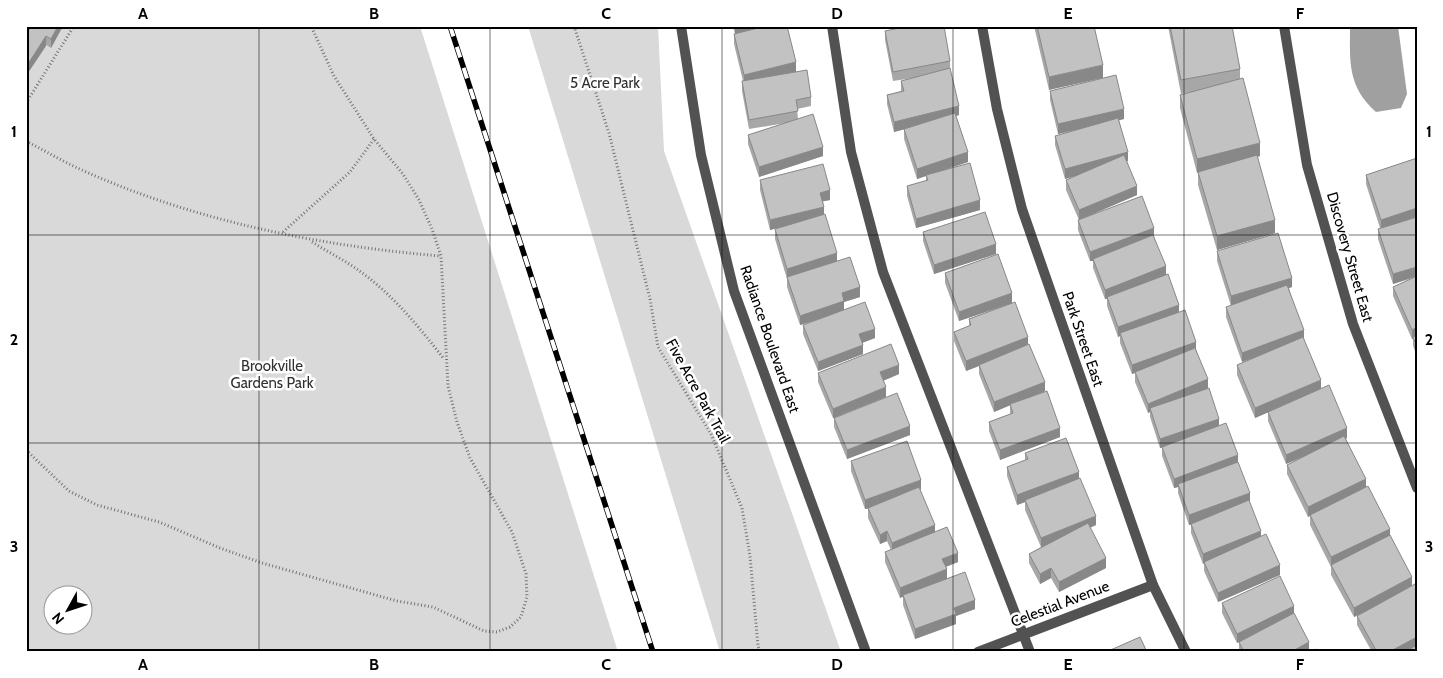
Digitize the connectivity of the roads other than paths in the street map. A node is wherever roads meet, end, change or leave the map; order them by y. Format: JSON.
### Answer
{"nodes":[{"id":1,"x":681,"y":26,"type":"edge"},
{"id":2,"x":832,"y":26,"type":"edge"},
{"id":3,"x":982,"y":26,"type":"edge"},
{"id":4,"x":1284,"y":26,"type":"edge"},
{"id":5,"x":1417,"y":488,"type":"edge"},
{"id":6,"x":1153,"y":585,"type":"junction"},
{"id":7,"x":1022,"y":634,"type":"junction"},
{"id":8,"x":866,"y":652,"type":"edge"},
{"id":9,"x":978,"y":652,"type":"edge"},
{"id":10,"x":1030,"y":652,"type":"edge"},
{"id":11,"x":1186,"y":652,"type":"edge"}],
"edges":[{"from":1,"to":8,"type":"street","name":"Radiance Boulevard East"},
{"from":2,"to":7,"type":"street"},
{"from":3,"to":6,"type":"street","name":"Park Street East"},
{"from":4,"to":5,"type":"street","name":"Discovery Street East"},
{"from":6,"to":7,"type":"street","name":"Celestial Avenue"},
{"from":6,"to":11,"type":"street","name":"Park Street East"},
{"from":7,"to":9,"type":"street","name":"Celestial Avenue"},
{"from":7,"to":10,"type":"street"}]}
